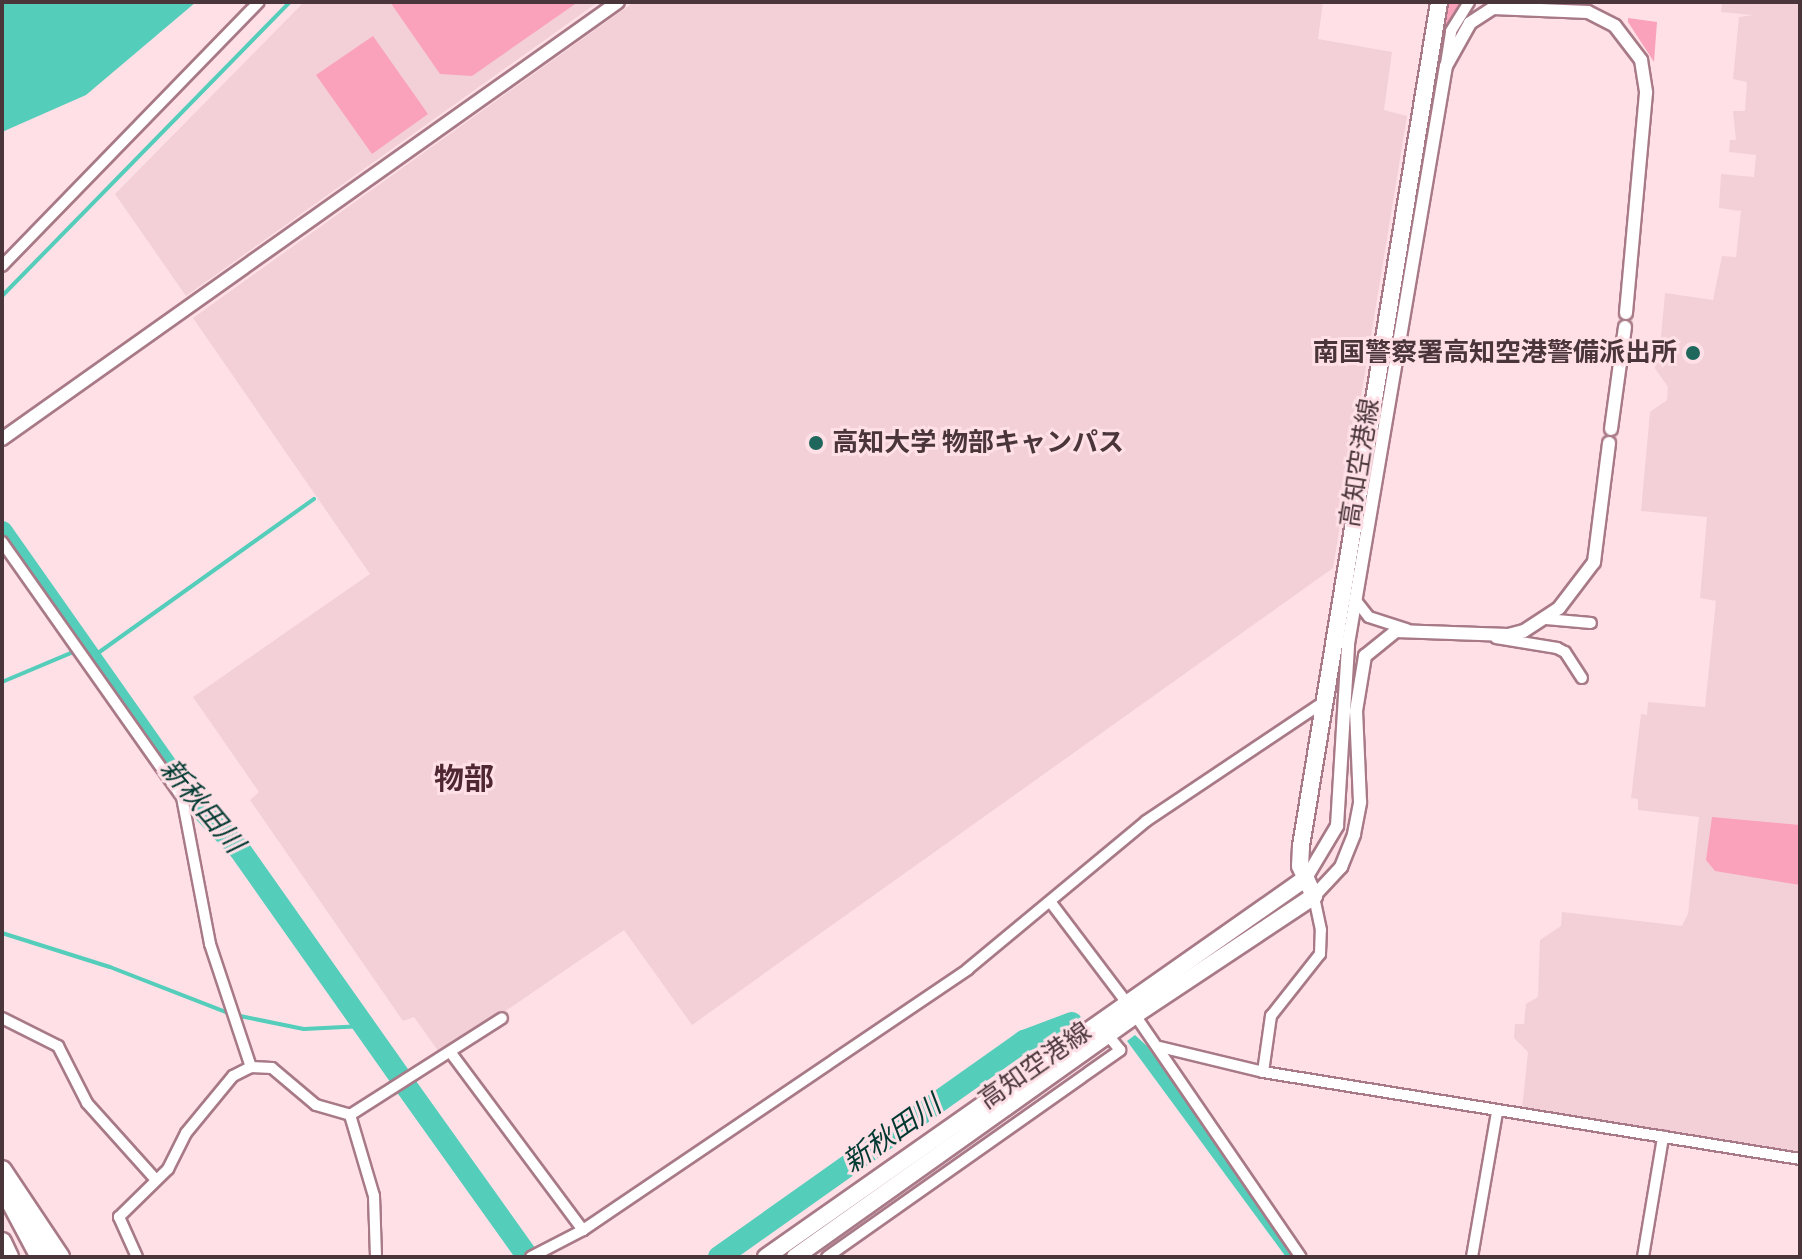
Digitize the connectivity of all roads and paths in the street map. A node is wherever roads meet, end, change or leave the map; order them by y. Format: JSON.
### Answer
{"nodes":[{"id":1,"x":259,"y":2,"type":"edge"},
{"id":2,"x":618,"y":2,"type":"edge"},
{"id":3,"x":1439,"y":2,"type":"edge"},
{"id":4,"x":1469,"y":2,"type":"edge"},
{"id":5,"x":1543,"y":4,"type":"edge"},
{"id":6,"x":1446,"y":66,"type":"junction"},
{"id":7,"x":2,"y":266,"type":"edge"},
{"id":8,"x":1611,"y":429,"type":"dead end"},
{"id":9,"x":2,"y":439,"type":"edge"},
{"id":10,"x":1609,"y":443,"type":"dead end"},
{"id":11,"x":2,"y":542,"type":"edge"},
{"id":12,"x":1354,"y":598,"type":"junction"},
{"id":13,"x":1546,"y":619,"type":"junction"},
{"id":14,"x":1591,"y":623,"type":"dead end"},
{"id":15,"x":1407,"y":629,"type":"junction"},
{"id":16,"x":1489,"y":636,"type":"junction"},
{"id":17,"x":1582,"y":678,"type":"dead end"},
{"id":18,"x":1325,"y":701,"type":"junction"},
{"id":19,"x":1306,"y":878,"type":"junction"},
{"id":20,"x":1314,"y":896,"type":"junction"},
{"id":21,"x":1052,"y":904,"type":"junction"},
{"id":22,"x":1130,"y":1009,"type":"junction"},
{"id":23,"x":2,"y":1018,"type":"edge"},
{"id":24,"x":502,"y":1018,"type":"dead end"},
{"id":25,"x":1108,"y":1035,"type":"junction"},
{"id":26,"x":1160,"y":1047,"type":"junction"},
{"id":27,"x":451,"y":1053,"type":"junction"},
{"id":28,"x":251,"y":1067,"type":"junction"},
{"id":29,"x":1263,"y":1072,"type":"junction"},
{"id":30,"x":1497,"y":1112,"type":"junction"},
{"id":31,"x":350,"y":1115,"type":"junction"},
{"id":32,"x":1663,"y":1137,"type":"junction"},
{"id":33,"x":1800,"y":1159,"type":"edge"},
{"id":34,"x":2,"y":1170,"type":"edge"},
{"id":35,"x":156,"y":1180,"type":"junction"},
{"id":36,"x":2,"y":1186,"type":"edge"},
{"id":37,"x":583,"y":1230,"type":"junction"},
{"id":38,"x":2,"y":1242,"type":"edge"},
{"id":39,"x":9,"y":1257,"type":"edge"},
{"id":40,"x":40,"y":1257,"type":"edge"},
{"id":41,"x":60,"y":1257,"type":"edge"},
{"id":42,"x":137,"y":1257,"type":"edge"},
{"id":43,"x":376,"y":1257,"type":"edge"},
{"id":44,"x":532,"y":1257,"type":"edge"},
{"id":45,"x":766,"y":1257,"type":"edge"},
{"id":46,"x":795,"y":1257,"type":"edge"},
{"id":47,"x":827,"y":1257,"type":"edge"},
{"id":48,"x":1301,"y":1257,"type":"edge"},
{"id":49,"x":1472,"y":1257,"type":"edge"},
{"id":50,"x":1643,"y":1257,"type":"edge"}],
"edges":[{"from":1,"to":7,"type":"street"},
{"from":2,"to":9,"type":"street"},
{"from":3,"to":18,"type":"main road","name":"高知空港線"},
{"from":4,"to":6,"type":"street"},
{"from":5,"to":6,"type":"street"},
{"from":5,"to":8,"type":"street"},
{"from":6,"to":12,"type":"street"},
{"from":10,"to":13,"type":"street"},
{"from":11,"to":28,"type":"street"},
{"from":12,"to":15,"type":"street"},
{"from":12,"to":19,"type":"street"},
{"from":13,"to":14,"type":"street"},
{"from":13,"to":16,"type":"street"},
{"from":15,"to":16,"type":"street"},
{"from":15,"to":20,"type":"street"},
{"from":16,"to":17,"type":"street"},
{"from":18,"to":19,"type":"main road","name":"高知空港線"},
{"from":18,"to":21,"type":"street"},
{"from":19,"to":20,"type":"main road","name":"高知空港線"},
{"from":19,"to":22,"type":"main road","name":"高知空港線"},
{"from":20,"to":22,"type":"main road","name":"高知空港線"},
{"from":20,"to":29,"type":"street"},
{"from":21,"to":22,"type":"street"},
{"from":21,"to":37,"type":"street"},
{"from":22,"to":25,"type":"main road","name":"高知空港線"},
{"from":22,"to":26,"type":"street"},
{"from":22,"to":45,"type":"main road","name":"高知空港線"},
{"from":23,"to":35,"type":"street"},
{"from":24,"to":27,"type":"street"},
{"from":25,"to":46,"type":"main road","name":"高知空港線"},
{"from":25,"to":47,"type":"street"},
{"from":26,"to":29,"type":"street"},
{"from":26,"to":48,"type":"street"},
{"from":27,"to":31,"type":"street"},
{"from":27,"to":37,"type":"street"},
{"from":28,"to":31,"type":"street"},
{"from":28,"to":35,"type":"street"},
{"from":29,"to":30,"type":"street"},
{"from":30,"to":32,"type":"street"},
{"from":30,"to":49,"type":"street"},
{"from":31,"to":43,"type":"street"},
{"from":32,"to":33,"type":"street"},
{"from":32,"to":50,"type":"street"},
{"from":34,"to":41,"type":"highway"},
{"from":35,"to":42,"type":"street"},
{"from":36,"to":40,"type":"highway"},
{"from":37,"to":44,"type":"street"},
{"from":38,"to":39,"type":"highway"}]}
